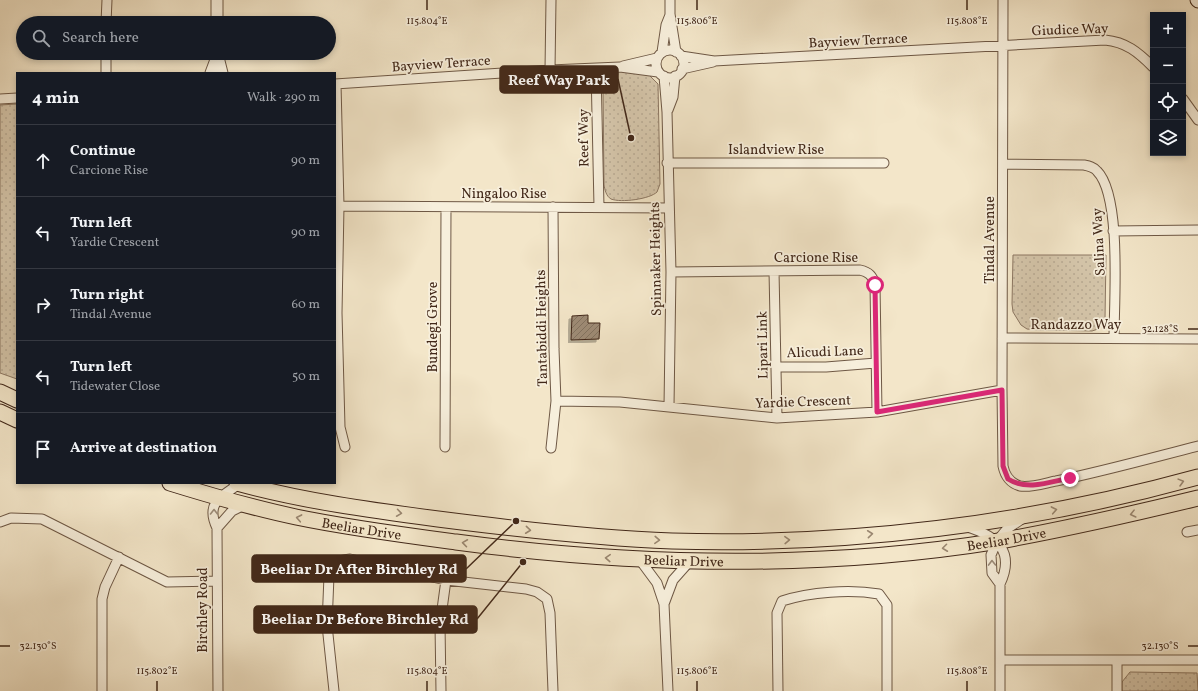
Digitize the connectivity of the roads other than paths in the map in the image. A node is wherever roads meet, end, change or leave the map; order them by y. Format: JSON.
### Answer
{"nodes":[{"id":1,"x":107,"y":0,"type":"edge"},
{"id":2,"x":217,"y":0,"type":"edge"},
{"id":3,"x":551,"y":0,"type":"edge"},
{"id":4,"x":670,"y":0,"type":"edge"},
{"id":5,"x":1003,"y":0,"type":"edge"},
{"id":6,"x":670,"y":14,"type":"junction"},
{"id":7,"x":106,"y":16,"type":"edge"},
{"id":8,"x":217,"y":16,"type":"edge"},
{"id":9,"x":1004,"y":46,"type":"junction"},
{"id":10,"x":679,"y":54,"type":"junction"},
{"id":11,"x":659,"y":55,"type":"junction"},
{"id":12,"x":106,"y":60,"type":"edge"},
{"id":13,"x":215,"y":60,"type":"edge"},
{"id":14,"x":218,"y":60,"type":"edge"},
{"id":15,"x":714,"y":62,"type":"junction"},
{"id":16,"x":1150,"y":64,"type":"edge"},
{"id":17,"x":620,"y":68,"type":"junction"},
{"id":18,"x":596,"y":69,"type":"junction"},
{"id":19,"x":682,"y":69,"type":"junction"},
{"id":20,"x":550,"y":70,"type":"junction"},
{"id":21,"x":106,"y":72,"type":"edge"},
{"id":22,"x":211,"y":72,"type":"edge"},
{"id":23,"x":222,"y":72,"type":"edge"},
{"id":24,"x":661,"y":74,"type":"junction"},
{"id":25,"x":675,"y":76,"type":"junction"},
{"id":26,"x":336,"y":84,"type":"edge"},
{"id":27,"x":16,"y":98,"type":"edge"},
{"id":28,"x":0,"y":99,"type":"edge"},
{"id":29,"x":1186,"y":103,"type":"edge"},
{"id":30,"x":668,"y":112,"type":"junction"},
{"id":31,"x":1198,"y":120,"type":"edge"},
{"id":32,"x":667,"y":163,"type":"junction"},
{"id":33,"x":884,"y":164,"type":"dead end"},
{"id":34,"x":1003,"y":164,"type":"junction"},
{"id":35,"x":339,"y":206,"type":"junction"},
{"id":36,"x":553,"y":207,"type":"junction"},
{"id":37,"x":599,"y":207,"type":"junction"},
{"id":38,"x":446,"y":208,"type":"junction"},
{"id":39,"x":669,"y":208,"type":"junction"},
{"id":40,"x":1198,"y":230,"type":"edge"},
{"id":41,"x":1114,"y":231,"type":"junction"},
{"id":42,"x":774,"y":271,"type":"junction"},
{"id":43,"x":671,"y":272,"type":"junction"},
{"id":44,"x":336,"y":313,"type":"edge"},
{"id":45,"x":1002,"y":338,"type":"junction"},
{"id":46,"x":1114,"y":338,"type":"junction"},
{"id":47,"x":1198,"y":339,"type":"edge"},
{"id":48,"x":876,"y":363,"type":"junction"},
{"id":49,"x":776,"y":367,"type":"junction"},
{"id":50,"x":1002,"y":390,"type":"junction"},
{"id":51,"x":0,"y":392,"type":"edge"},
{"id":52,"x":16,"y":400,"type":"edge"},
{"id":53,"x":556,"y":401,"type":"junction"},
{"id":54,"x":670,"y":406,"type":"junction"},
{"id":55,"x":0,"y":412,"type":"edge"},
{"id":56,"x":877,"y":412,"type":"junction"},
{"id":57,"x":777,"y":418,"type":"junction"},
{"id":58,"x":16,"y":420,"type":"edge"},
{"id":59,"x":1198,"y":446,"type":"edge"},
{"id":60,"x":345,"y":447,"type":"dead end"},
{"id":61,"x":445,"y":447,"type":"dead end"},
{"id":62,"x":551,"y":448,"type":"dead end"},
{"id":63,"x":1198,"y":477,"type":"edge"},
{"id":64,"x":174,"y":484,"type":"edge"},
{"id":65,"x":244,"y":484,"type":"edge"},
{"id":66,"x":290,"y":497,"type":"junction"},
{"id":67,"x":220,"y":498,"type":"junction"},
{"id":68,"x":1198,"y":498,"type":"edge"},
{"id":69,"x":244,"y":505,"type":"junction"},
{"id":70,"x":1030,"y":514,"type":"junction"},
{"id":71,"x":0,"y":522,"type":"edge"},
{"id":72,"x":960,"y":525,"type":"junction"},
{"id":73,"x":217,"y":528,"type":"junction"},
{"id":74,"x":1198,"y":530,"type":"edge"},
{"id":75,"x":385,"y":532,"type":"junction"},
{"id":76,"x":1187,"y":532,"type":"dead end"},
{"id":77,"x":997,"y":541,"type":"junction"},
{"id":78,"x":119,"y":557,"type":"junction"},
{"id":79,"x":640,"y":560,"type":"junction"},
{"id":80,"x":689,"y":562,"type":"junction"},
{"id":81,"x":446,"y":580,"type":"junction"},
{"id":82,"x":217,"y":581,"type":"junction"},
{"id":83,"x":664,"y":604,"type":"junction"},
{"id":84,"x":1000,"y":660,"type":"junction"},
{"id":85,"x":1198,"y":660,"type":"edge"},
{"id":86,"x":1117,"y":661,"type":"junction"},
{"id":87,"x":102,"y":691,"type":"edge"},
{"id":88,"x":218,"y":691,"type":"edge"},
{"id":89,"x":334,"y":691,"type":"edge"},
{"id":90,"x":441,"y":691,"type":"edge"},
{"id":91,"x":553,"y":691,"type":"edge"},
{"id":92,"x":668,"y":691,"type":"edge"},
{"id":93,"x":778,"y":691,"type":"edge"},
{"id":94,"x":887,"y":691,"type":"edge"},
{"id":95,"x":1000,"y":691,"type":"edge"},
{"id":96,"x":1117,"y":691,"type":"edge"}],
"edges":[{"from":1,"to":7,"type":"street"},
{"from":2,"to":8,"type":"street"},
{"from":3,"to":20,"type":"street"},
{"from":4,"to":6,"type":"street"},
{"from":5,"to":9,"type":"street","name":"Tindal Avenue"},
{"from":6,"to":10,"type":"street"},
{"from":6,"to":11,"type":"street"},
{"from":9,"to":15,"type":"street","name":"Bayview Terrace"},
{"from":9,"to":16,"type":"street","name":"Giudice Way"},
{"from":9,"to":34,"type":"street","name":"Tindal Avenue"},
{"from":10,"to":11,"type":"street"},
{"from":10,"to":15,"type":"street","name":"Bayview Terrace"},
{"from":10,"to":19,"type":"street"},
{"from":11,"to":17,"type":"street","name":"Bayview Terrace"},
{"from":11,"to":24,"type":"street"},
{"from":12,"to":21,"type":"street"},
{"from":13,"to":22,"type":"street"},
{"from":14,"to":23,"type":"street"},
{"from":15,"to":19,"type":"street","name":"Bayview Terrace"},
{"from":17,"to":18,"type":"street","name":"Bayview Terrace"},
{"from":17,"to":24,"type":"street","name":"Bayview Terrace"},
{"from":18,"to":20,"type":"street","name":"Bayview Terrace"},
{"from":18,"to":37,"type":"street","name":"Reef Way"},
{"from":19,"to":25,"type":"street"},
{"from":20,"to":26,"type":"street","name":"Bayview Terrace"},
{"from":24,"to":25,"type":"street"},
{"from":24,"to":30,"type":"street","name":"Spinnaker Heights"},
{"from":25,"to":30,"type":"street","name":"Spinnaker Heights"},
{"from":26,"to":35,"type":"street"},
{"from":27,"to":28,"type":"street"},
{"from":29,"to":31,"type":"street"},
{"from":30,"to":32,"type":"street","name":"Spinnaker Heights"},
{"from":32,"to":33,"type":"street","name":"Islandview Rise"},
{"from":32,"to":39,"type":"street","name":"Spinnaker Heights"},
{"from":34,"to":41,"type":"street","name":"Salina Way"},
{"from":34,"to":45,"type":"street","name":"Tindal Avenue"},
{"from":35,"to":38,"type":"street","name":"Ningaloo Rise"},
{"from":35,"to":44,"type":"street"},
{"from":36,"to":37,"type":"street","name":"Ningaloo Rise"},
{"from":36,"to":38,"type":"street","name":"Ningaloo Rise"},
{"from":36,"to":53,"type":"street","name":"Tantabiddi Heights"},
{"from":37,"to":39,"type":"street","name":"Ningaloo Rise"},
{"from":38,"to":61,"type":"street","name":"Bundegi Grove"},
{"from":39,"to":43,"type":"street","name":"Spinnaker Heights"},
{"from":40,"to":41,"type":"street"},
{"from":41,"to":46,"type":"street","name":"Salina Way"},
{"from":42,"to":43,"type":"street","name":"Carcione Rise"},
{"from":42,"to":48,"type":"street","name":"Carcione Rise"},
{"from":42,"to":49,"type":"street","name":"Lipari Link"},
{"from":43,"to":54,"type":"street","name":"Spinnaker Heights"},
{"from":44,"to":60,"type":"street"},
{"from":45,"to":46,"type":"street","name":"Randazzo Way"},
{"from":45,"to":50,"type":"street","name":"Tindal Avenue"},
{"from":46,"to":47,"type":"street","name":"Randazzo Way"},
{"from":48,"to":49,"type":"street","name":"Alicudi Lane"},
{"from":48,"to":56,"type":"street","name":"Carcione Rise"},
{"from":49,"to":57,"type":"street","name":"Lipari Link"},
{"from":50,"to":56,"type":"street","name":"Yardie Crescent"},
{"from":50,"to":59,"type":"street","name":"Tindal Avenue"},
{"from":51,"to":52,"type":"highway"},
{"from":53,"to":54,"type":"street","name":"Yardie Crescent"},
{"from":53,"to":62,"type":"street","name":"Tantabiddi Heights"},
{"from":54,"to":57,"type":"street","name":"Yardie Crescent"},
{"from":55,"to":58,"type":"highway"},
{"from":56,"to":57,"type":"street","name":"Yardie Crescent"},
{"from":70,"to":63,"type":"highway","name":"Beeliar Drive","one_way":true},
{"from":64,"to":67,"type":"highway","name":"Beeliar Drive"},
{"from":65,"to":66,"type":"highway","name":"Beeliar Drive"},
{"from":65,"to":67,"type":"street"},
{"from":66,"to":72,"type":"highway","name":"Beeliar Drive","one_way":true},
{"from":66,"to":75,"type":"highway"},
{"from":67,"to":69,"type":"highway","name":"Beeliar Drive"},
{"from":73,"to":67,"type":"street","name":"Birchley Road","one_way":true},
{"from":68,"to":77,"type":"highway","name":"Beeliar Drive","one_way":true},
{"from":69,"to":73,"type":"street"},
{"from":75,"to":69,"type":"highway","name":"Beeliar Drive","one_way":true},
{"from":70,"to":72,"type":"highway","name":"Beeliar Drive"},
{"from":70,"to":77,"type":"street"},
{"from":71,"to":78,"type":"street"},
{"from":72,"to":77,"type":"street"},
{"from":73,"to":82,"type":"street","name":"Birchley Road"},
{"from":74,"to":76,"type":"street"},
{"from":79,"to":75,"type":"highway","name":"Beeliar Drive","one_way":true},
{"from":77,"to":80,"type":"highway","name":"Beeliar Drive","one_way":true},
{"from":77,"to":84,"type":"street"},
{"from":78,"to":82,"type":"street"},
{"from":78,"to":87,"type":"street"},
{"from":79,"to":80,"type":"highway","name":"Beeliar Drive"},
{"from":79,"to":83,"type":"street"},
{"from":80,"to":83,"type":"street"},
{"from":81,"to":89,"type":"street"},
{"from":81,"to":90,"type":"street"},
{"from":81,"to":91,"type":"street"},
{"from":82,"to":88,"type":"street","name":"Birchley Road"},
{"from":83,"to":92,"type":"street"},
{"from":84,"to":86,"type":"street"},
{"from":84,"to":95,"type":"street"},
{"from":85,"to":86,"type":"street"},
{"from":86,"to":96,"type":"street"},
{"from":93,"to":94,"type":"street"}]}
